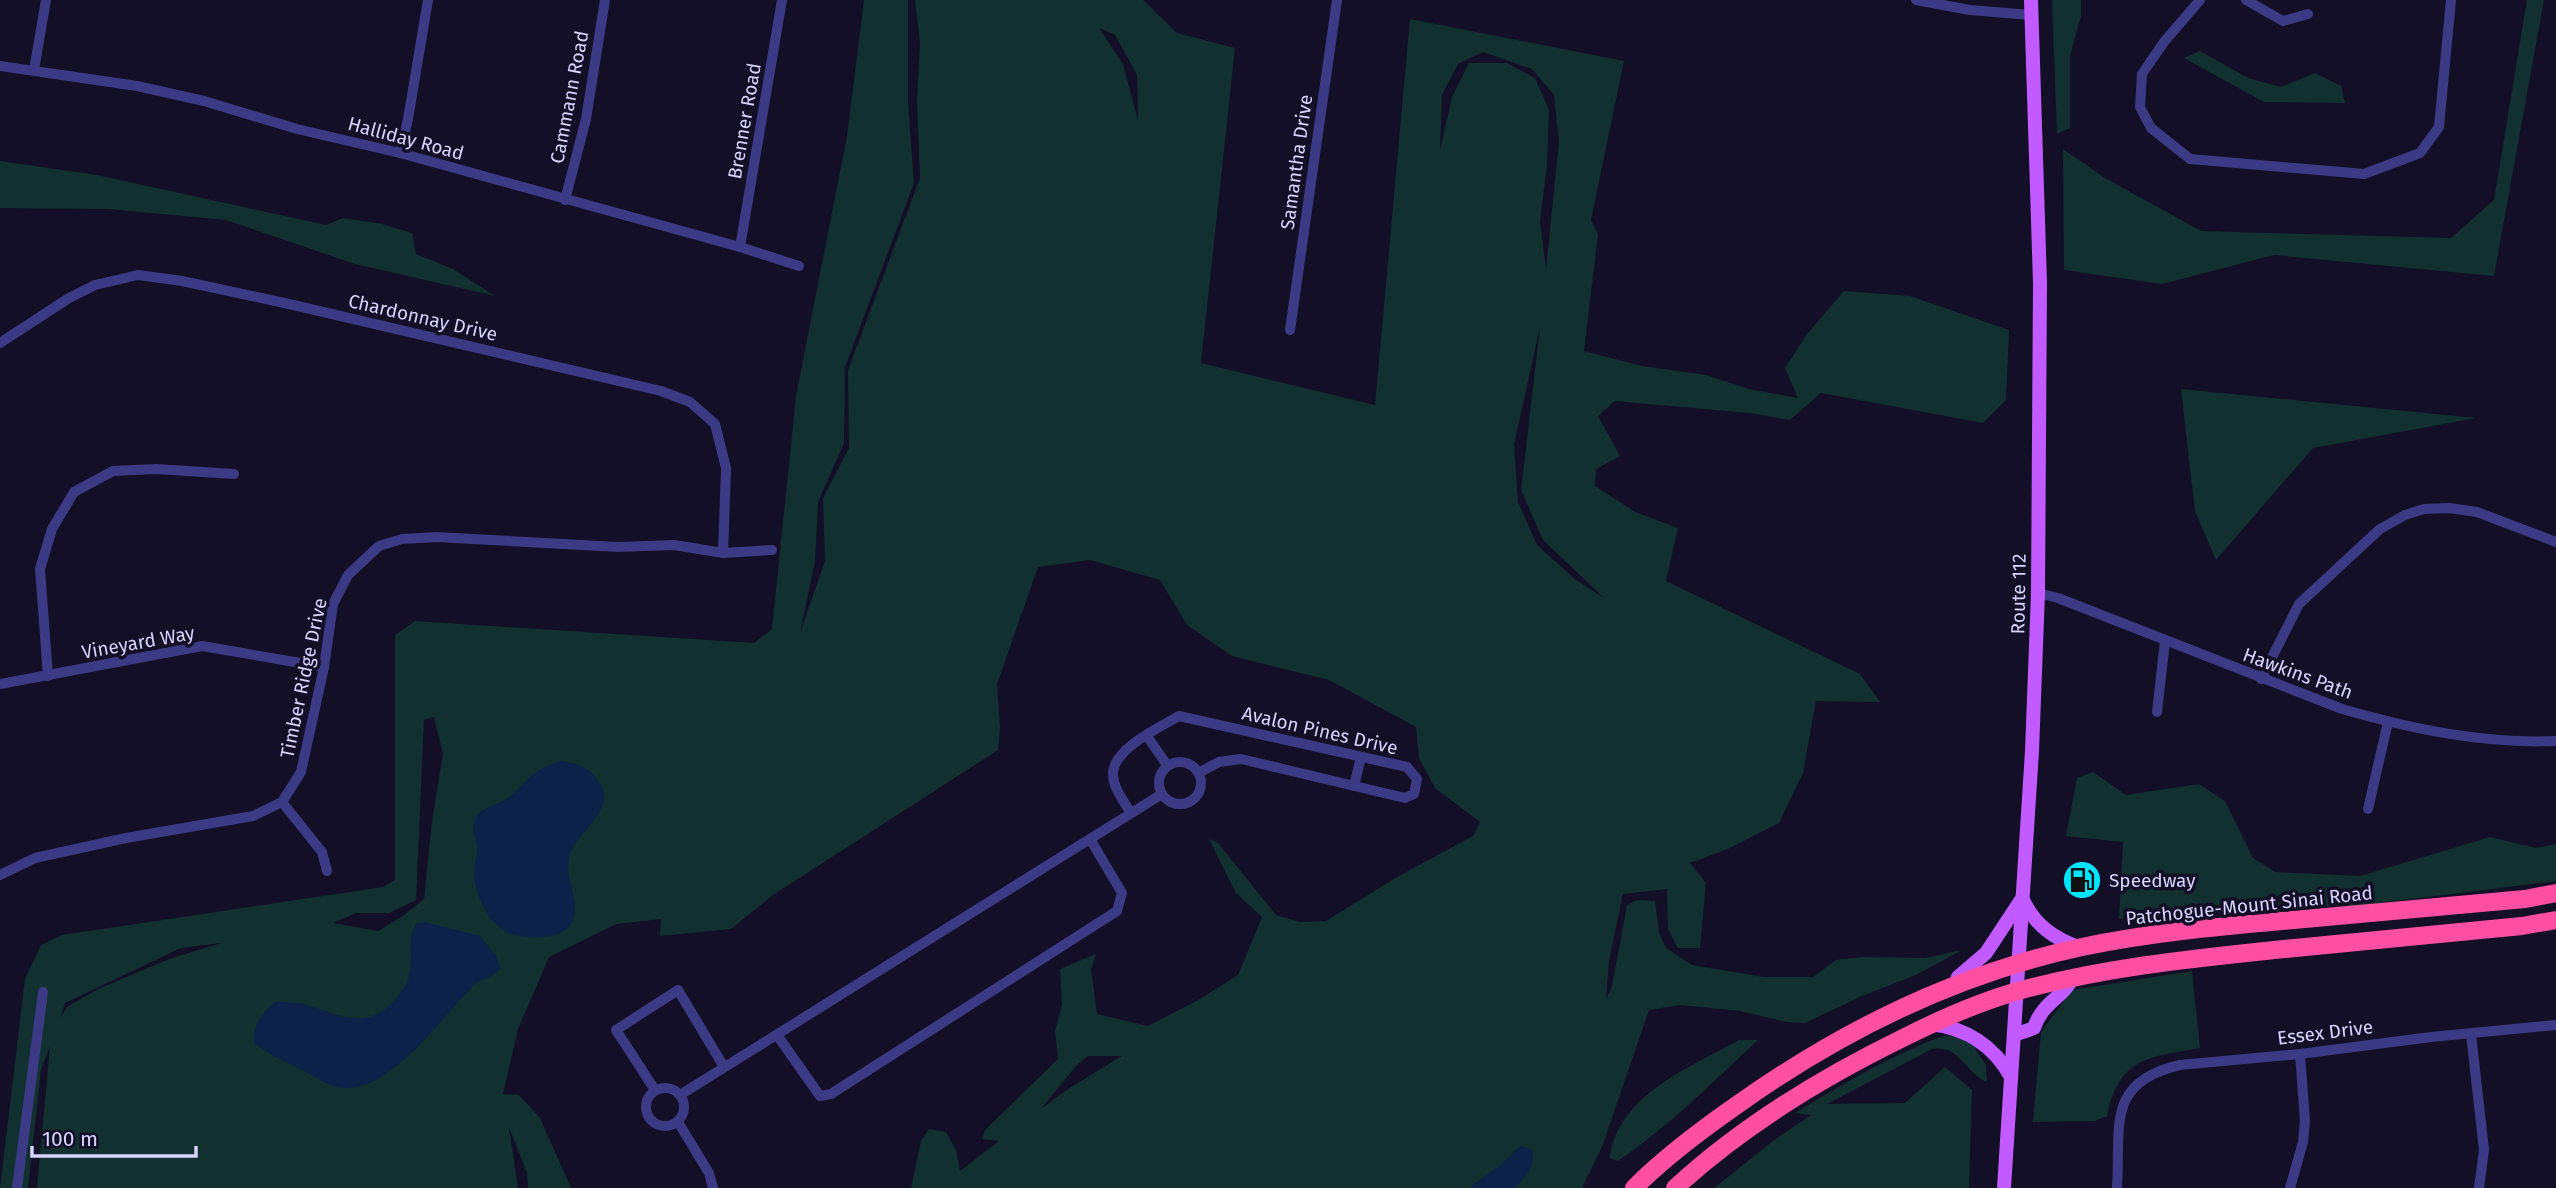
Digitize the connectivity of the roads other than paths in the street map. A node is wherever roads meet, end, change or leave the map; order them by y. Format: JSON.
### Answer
{"nodes":[{"id":1,"x":46,"y":0,"type":"edge"},
{"id":2,"x":428,"y":0,"type":"edge"},
{"id":3,"x":605,"y":0,"type":"edge"},
{"id":4,"x":782,"y":0,"type":"edge"},
{"id":5,"x":1337,"y":0,"type":"edge"},
{"id":6,"x":1916,"y":0,"type":"edge"},
{"id":7,"x":2031,"y":0,"type":"edge"},
{"id":8,"x":2200,"y":0,"type":"edge"},
{"id":9,"x":2246,"y":0,"type":"edge"},
{"id":10,"x":2451,"y":0,"type":"edge"},
{"id":11,"x":2308,"y":14,"type":"dead end"},
{"id":12,"x":2031,"y":15,"type":"junction"},
{"id":13,"x":0,"y":66,"type":"edge"},
{"id":14,"x":34,"y":70,"type":"junction"},
{"id":15,"x":400,"y":153,"type":"junction"},
{"id":16,"x":565,"y":200,"type":"junction"},
{"id":17,"x":740,"y":247,"type":"junction"},
{"id":18,"x":799,"y":266,"type":"dead end"},
{"id":19,"x":1290,"y":330,"type":"dead end"},
{"id":20,"x":2,"y":339,"type":"edge"},
{"id":21,"x":234,"y":474,"type":"dead end"},
{"id":22,"x":2556,"y":542,"type":"edge"},
{"id":23,"x":772,"y":550,"type":"dead end"},
{"id":24,"x":723,"y":553,"type":"junction"},
{"id":25,"x":2038,"y":593,"type":"junction"},
{"id":26,"x":2165,"y":641,"type":"junction"},
{"id":27,"x":324,"y":667,"type":"junction"},
{"id":28,"x":48,"y":676,"type":"junction"},
{"id":29,"x":2262,"y":679,"type":"junction"},
{"id":30,"x":0,"y":684,"type":"edge"},
{"id":31,"x":2157,"y":712,"type":"dead end"},
{"id":32,"x":2388,"y":722,"type":"junction"},
{"id":33,"x":1147,"y":736,"type":"junction"},
{"id":34,"x":2556,"y":741,"type":"edge"},
{"id":35,"x":1361,"y":757,"type":"junction"},
{"id":36,"x":1167,"y":765,"type":"junction"},
{"id":37,"x":1200,"y":772,"type":"junction"},
{"id":38,"x":1354,"y":786,"type":"junction"},
{"id":39,"x":1162,"y":794,"type":"junction"},
{"id":40,"x":282,"y":802,"type":"junction"},
{"id":41,"x":2368,"y":809,"type":"dead end"},
{"id":42,"x":1131,"y":813,"type":"junction"},
{"id":43,"x":1090,"y":839,"type":"junction"},
{"id":44,"x":327,"y":872,"type":"dead end"},
{"id":45,"x":0,"y":875,"type":"edge"},
{"id":46,"x":2556,"y":893,"type":"edge"},
{"id":47,"x":2022,"y":899,"type":"junction"},
{"id":48,"x":2556,"y":920,"type":"edge"},
{"id":49,"x":2081,"y":948,"type":"junction"},
{"id":50,"x":2018,"y":965,"type":"junction"},
{"id":51,"x":2072,"y":979,"type":"junction"},
{"id":52,"x":1955,"y":986,"type":"junction"},
{"id":53,"x":2017,"y":991,"type":"junction"},
{"id":54,"x":43,"y":992,"type":"dead end"},
{"id":55,"x":1931,"y":1024,"type":"junction"},
{"id":56,"x":2556,"y":1025,"type":"edge"},
{"id":57,"x":2472,"y":1034,"type":"junction"},
{"id":58,"x":778,"y":1035,"type":"junction"},
{"id":59,"x":2014,"y":1035,"type":"junction"},
{"id":60,"x":2301,"y":1054,"type":"junction"},
{"id":61,"x":724,"y":1067,"type":"junction"},
{"id":62,"x":2011,"y":1077,"type":"junction"},
{"id":63,"x":655,"y":1090,"type":"junction"},
{"id":64,"x":680,"y":1094,"type":"junction"},
{"id":65,"x":678,"y":1122,"type":"junction"},
{"id":66,"x":17,"y":1188,"type":"edge"},
{"id":67,"x":713,"y":1188,"type":"edge"},
{"id":68,"x":1634,"y":1188,"type":"edge"},
{"id":69,"x":1675,"y":1188,"type":"edge"},
{"id":70,"x":2004,"y":1188,"type":"edge"},
{"id":71,"x":2117,"y":1188,"type":"edge"},
{"id":72,"x":2290,"y":1188,"type":"edge"},
{"id":73,"x":2479,"y":1188,"type":"edge"}],
"edges":[{"from":1,"to":14,"type":"street"},
{"from":2,"to":15,"type":"street"},
{"from":3,"to":16,"type":"street","name":"Cammann Road"},
{"from":4,"to":17,"type":"street","name":"Brenner Road"},
{"from":5,"to":19,"type":"street","name":"Samantha Drive"},
{"from":6,"to":12,"type":"street"},
{"from":7,"to":12,"type":"main road","name":"Route 112"},
{"from":8,"to":10,"type":"street"},
{"from":9,"to":11,"type":"street"},
{"from":12,"to":25,"type":"main road","name":"Route 112"},
{"from":13,"to":14,"type":"street","name":"Halliday Road"},
{"from":14,"to":15,"type":"street","name":"Halliday Road"},
{"from":15,"to":16,"type":"street","name":"Halliday Road"},
{"from":16,"to":17,"type":"street","name":"Halliday Road"},
{"from":17,"to":18,"type":"street","name":"Halliday Road"},
{"from":20,"to":24,"type":"street","name":"Chardonnay Drive"},
{"from":21,"to":28,"type":"street"},
{"from":22,"to":29,"type":"street"},
{"from":23,"to":24,"type":"street","name":"Timber Ridge Drive"},
{"from":24,"to":27,"type":"street","name":"Timber Ridge Drive"},
{"from":25,"to":26,"type":"street","name":"Hawkins Path"},
{"from":25,"to":47,"type":"main road","name":"Route 112"},
{"from":26,"to":29,"type":"street","name":"Hawkins Path"},
{"from":26,"to":31,"type":"street"},
{"from":27,"to":28,"type":"street","name":"Vineyard Way"},
{"from":27,"to":40,"type":"street","name":"Timber Ridge Drive"},
{"from":28,"to":30,"type":"street","name":"Vineyard Way"},
{"from":29,"to":32,"type":"street","name":"Hawkins Path"},
{"from":32,"to":34,"type":"street","name":"Hawkins Path"},
{"from":32,"to":41,"type":"street"},
{"from":33,"to":35,"type":"street","name":"Avalon Pines Drive"},
{"from":33,"to":36,"type":"street"},
{"from":33,"to":42,"type":"street","name":"Avalon Pines Drive"},
{"from":35,"to":38,"type":"street"},
{"from":35,"to":38,"type":"street","name":"Avalon Pines Drive"},
{"from":36,"to":37,"type":"street"},
{"from":36,"to":39,"type":"street"},
{"from":37,"to":38,"type":"street","name":"Avalon Pines Drive"},
{"from":37,"to":39,"type":"street"},
{"from":39,"to":42,"type":"street"},
{"from":40,"to":44,"type":"street"},
{"from":40,"to":45,"type":"street"},
{"from":42,"to":43,"type":"street"},
{"from":43,"to":58,"type":"street"},
{"from":43,"to":58,"type":"street"},
{"from":46,"to":49,"type":"highway","name":"Patchogue-Mount Sinai Road"},
{"from":47,"to":49,"type":"main road"},
{"from":47,"to":50,"type":"main road","name":"Route 112"},
{"from":47,"to":52,"type":"main road"},
{"from":48,"to":51,"type":"highway"},
{"from":49,"to":50,"type":"highway","name":"Patchogue-Mount Sinai Road"},
{"from":50,"to":52,"type":"highway","name":"Patchogue-Mount Sinai Road"},
{"from":50,"to":53,"type":"main road","name":"Route 112"},
{"from":51,"to":53,"type":"highway"},
{"from":51,"to":59,"type":"main road"},
{"from":52,"to":68,"type":"highway","name":"Patchogue-Mount Sinai Road"},
{"from":53,"to":55,"type":"highway"},
{"from":53,"to":59,"type":"main road","name":"Route 112"},
{"from":54,"to":66,"type":"street"},
{"from":55,"to":62,"type":"main road"},
{"from":55,"to":69,"type":"highway"},
{"from":56,"to":57,"type":"street","name":"Essex Drive"},
{"from":57,"to":60,"type":"street","name":"Essex Drive"},
{"from":57,"to":73,"type":"street"},
{"from":58,"to":61,"type":"street"},
{"from":59,"to":62,"type":"main road","name":"Route 112"},
{"from":60,"to":71,"type":"street","name":"Essex Drive"},
{"from":60,"to":72,"type":"street"},
{"from":61,"to":63,"type":"street"},
{"from":61,"to":64,"type":"street"},
{"from":62,"to":70,"type":"main road","name":"Route 112"},
{"from":63,"to":64,"type":"street"},
{"from":63,"to":65,"type":"street"},
{"from":64,"to":65,"type":"street"},
{"from":65,"to":67,"type":"street"}]}
